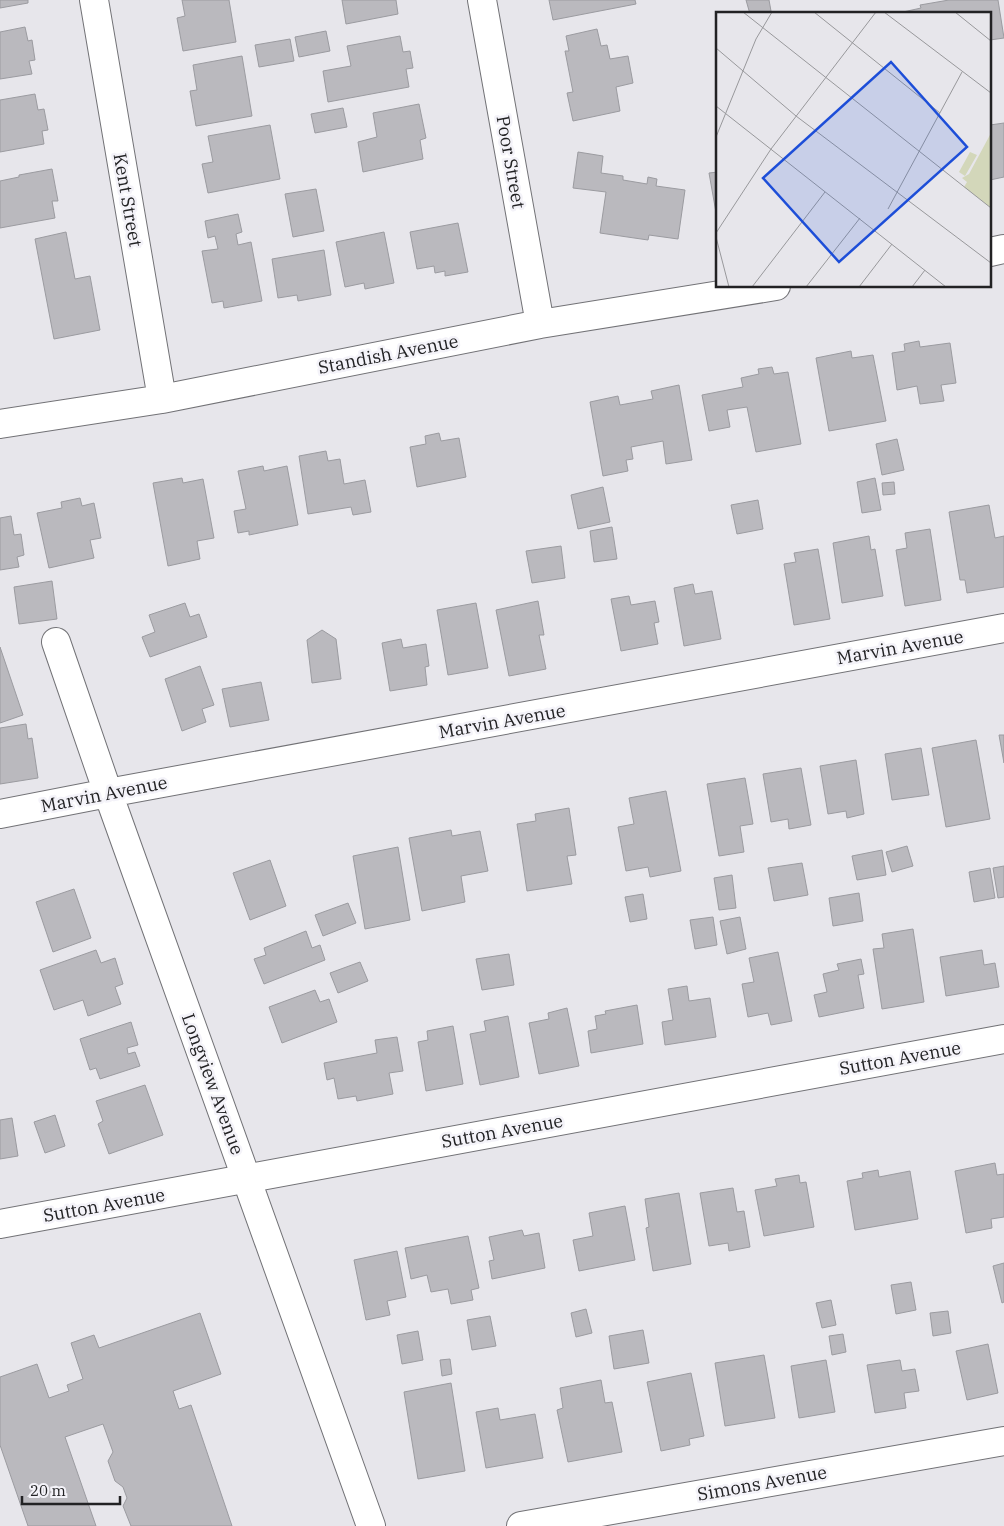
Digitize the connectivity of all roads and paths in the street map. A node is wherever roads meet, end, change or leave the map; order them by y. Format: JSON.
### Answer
{"nodes":[{"id":1,"x":94,"y":0,"type":"edge"},
{"id":2,"x":482,"y":0,"type":"edge"},
{"id":3,"x":764,"y":288,"type":"edge"},
{"id":4,"x":540,"y":324,"type":"junction"},
{"id":5,"x":162,"y":399,"type":"junction"},
{"id":6,"x":0,"y":424,"type":"edge"},
{"id":7,"x":1004,"y":628,"type":"edge"},
{"id":8,"x":56,"y":642,"type":"dead end"},
{"id":9,"x":108,"y":793,"type":"junction"},
{"id":10,"x":0,"y":814,"type":"edge"},
{"id":11,"x":1004,"y":1039,"type":"edge"},
{"id":12,"x":247,"y":1178,"type":"junction"},
{"id":13,"x":0,"y":1224,"type":"edge"},
{"id":14,"x":1004,"y":1441,"type":"edge"},
{"id":15,"x":371,"y":1526,"type":"edge"},
{"id":16,"x":521,"y":1526,"type":"edge"}],
"edges":[{"from":1,"to":5,"type":"street","name":"Kent Street"},
{"from":2,"to":4,"type":"street","name":"Poor Street"},
{"from":3,"to":4,"type":"street","name":"Standish Avenue"},
{"from":4,"to":5,"type":"street","name":"Standish Avenue"},
{"from":5,"to":6,"type":"street","name":"Standish Avenue"},
{"from":7,"to":9,"type":"street","name":"Marvin Avenue"},
{"from":8,"to":9,"type":"street","name":"Longview Avenue"},
{"from":9,"to":10,"type":"street","name":"Marvin Avenue"},
{"from":9,"to":12,"type":"street","name":"Longview Avenue"},
{"from":11,"to":12,"type":"street","name":"Sutton Avenue"},
{"from":12,"to":13,"type":"street","name":"Sutton Avenue"},
{"from":12,"to":15,"type":"street","name":"Longview Avenue"},
{"from":14,"to":16,"type":"street","name":"Simons Avenue"}]}
